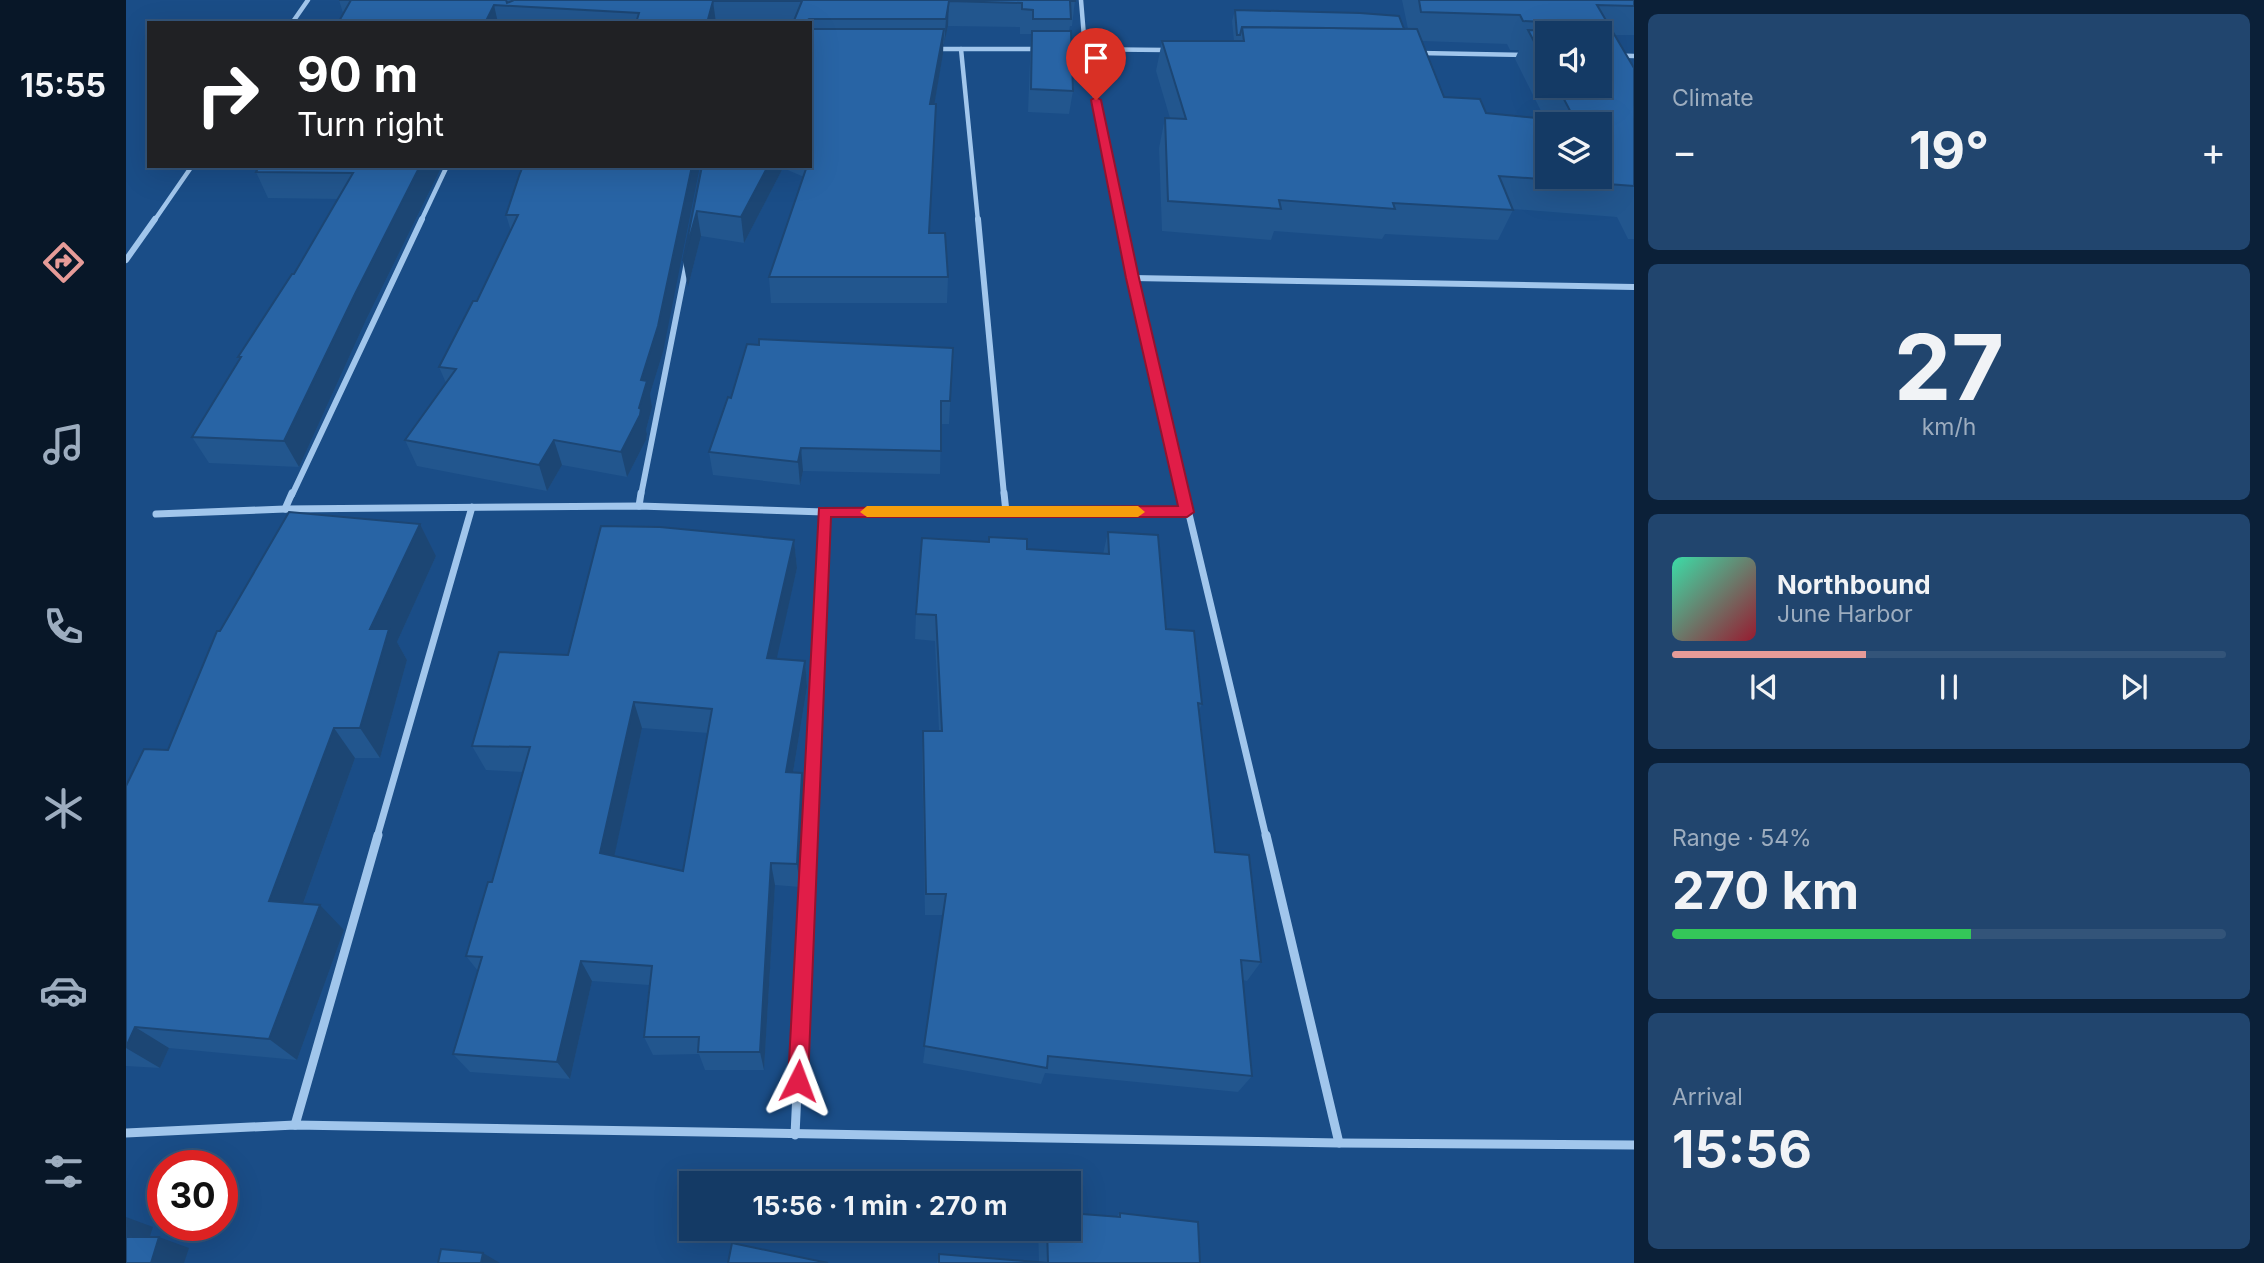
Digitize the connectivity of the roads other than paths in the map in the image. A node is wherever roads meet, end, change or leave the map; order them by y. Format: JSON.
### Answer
{"nodes":[{"id":1,"x":308,"y":0,"type":"edge"},
{"id":2,"x":1081,"y":0,"type":"edge"},
{"id":3,"x":293,"y":21,"type":"edge"},
{"id":4,"x":920,"y":49,"type":"edge"},
{"id":5,"x":961,"y":49,"type":"junction"},
{"id":6,"x":1044,"y":49,"type":"edge"},
{"id":7,"x":1058,"y":49,"type":"edge"},
{"id":8,"x":1085,"y":49,"type":"junction"},
{"id":9,"x":1168,"y":50,"type":"edge"},
{"id":10,"x":1417,"y":53,"type":"edge"},
{"id":11,"x":1535,"y":55,"type":"edge"},
{"id":12,"x":1612,"y":55,"type":"edge"},
{"id":13,"x":1634,"y":56,"type":"edge"},
{"id":14,"x":191,"y":168,"type":"edge"},
{"id":15,"x":446,"y":168,"type":"edge"},
{"id":16,"x":690,"y":248,"type":"edge"},
{"id":17,"x":126,"y":260,"type":"edge"},
{"id":18,"x":1133,"y":278,"type":"junction"},
{"id":19,"x":1634,"y":287,"type":"edge"},
{"id":20,"x":639,"y":506,"type":"junction"},
{"id":21,"x":472,"y":507,"type":"junction"},
{"id":22,"x":285,"y":509,"type":"junction"},
{"id":23,"x":824,"y":512,"type":"junction"},
{"id":24,"x":1006,"y":512,"type":"junction"},
{"id":25,"x":1187,"y":512,"type":"junction"},
{"id":26,"x":156,"y":514,"type":"dead end"},
{"id":27,"x":295,"y":1125,"type":"junction"},
{"id":28,"x":126,"y":1133,"type":"edge"},
{"id":29,"x":795,"y":1135,"type":"junction"},
{"id":30,"x":1339,"y":1143,"type":"junction"},
{"id":31,"x":1634,"y":1145,"type":"edge"}],
"edges":[{"from":1,"to":3,"type":"street"},
{"from":2,"to":8,"type":"street"},
{"from":4,"to":5,"type":"street"},
{"from":5,"to":6,"type":"street"},
{"from":5,"to":24,"type":"street"},
{"from":7,"to":8,"type":"street"},
{"from":8,"to":9,"type":"street"},
{"from":8,"to":18,"type":"street"},
{"from":10,"to":11,"type":"street"},
{"from":12,"to":13,"type":"street"},
{"from":14,"to":17,"type":"street"},
{"from":15,"to":22,"type":"street"},
{"from":16,"to":20,"type":"street"},
{"from":18,"to":19,"type":"street"},
{"from":18,"to":25,"type":"street"},
{"from":20,"to":21,"type":"street"},
{"from":20,"to":23,"type":"street"},
{"from":21,"to":22,"type":"street"},
{"from":21,"to":27,"type":"street"},
{"from":22,"to":26,"type":"street"},
{"from":23,"to":24,"type":"street"},
{"from":23,"to":29,"type":"street"},
{"from":24,"to":25,"type":"street"},
{"from":25,"to":30,"type":"street"},
{"from":27,"to":28,"type":"street"},
{"from":27,"to":29,"type":"street"},
{"from":29,"to":30,"type":"street"},
{"from":30,"to":31,"type":"street"}]}
